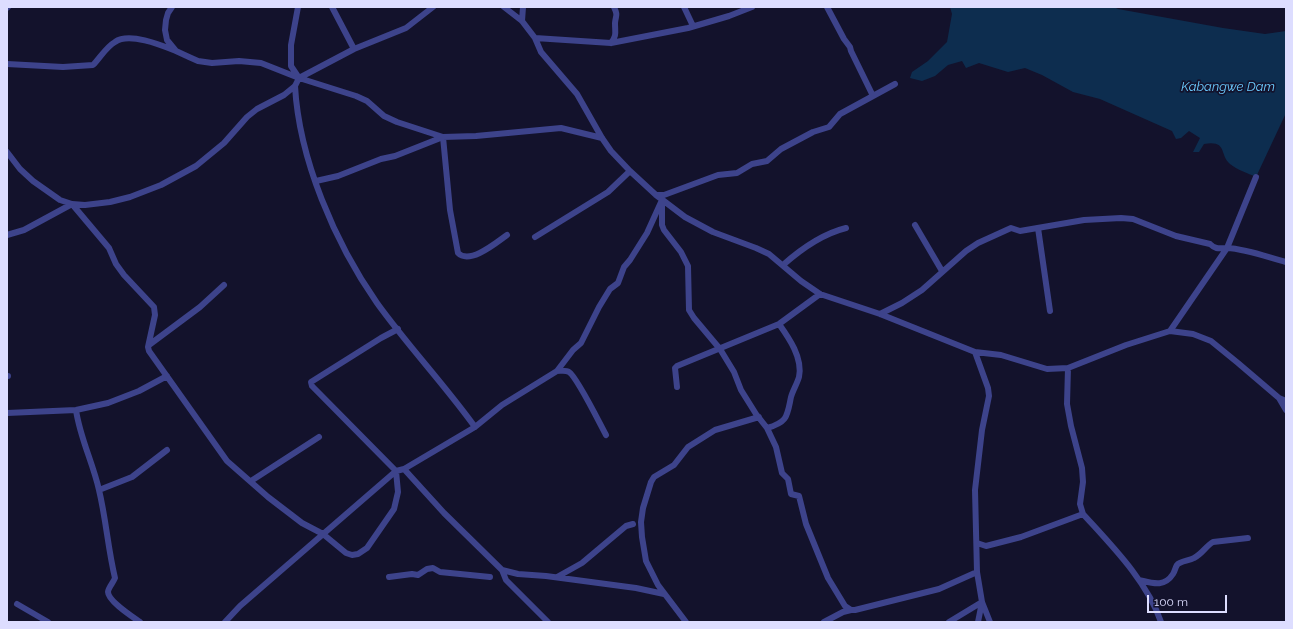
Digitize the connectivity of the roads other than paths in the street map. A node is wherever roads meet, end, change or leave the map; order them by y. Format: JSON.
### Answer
{"nodes":[{"id":1,"x":172,"y":7,"type":"edge"},
{"id":2,"x":298,"y":7,"type":"edge"},
{"id":3,"x":332,"y":7,"type":"edge"},
{"id":4,"x":433,"y":7,"type":"edge"},
{"id":5,"x":504,"y":7,"type":"edge"},
{"id":6,"x":522,"y":7,"type":"edge"},
{"id":7,"x":614,"y":7,"type":"edge"},
{"id":8,"x":684,"y":7,"type":"edge"},
{"id":9,"x":752,"y":7,"type":"edge"},
{"id":10,"x":827,"y":7,"type":"edge"},
{"id":11,"x":522,"y":21,"type":"junction"},
{"id":12,"x":693,"y":26,"type":"junction"},
{"id":13,"x":535,"y":38,"type":"junction"},
{"id":14,"x":611,"y":43,"type":"junction"},
{"id":15,"x":354,"y":49,"type":"junction"},
{"id":16,"x":176,"y":51,"type":"junction"},
{"id":17,"x":7,"y":64,"type":"edge"},
{"id":18,"x":299,"y":78,"type":"junction"},
{"id":19,"x":895,"y":84,"type":"dead end"},
{"id":20,"x":294,"y":86,"type":"junction"},
{"id":21,"x":873,"y":96,"type":"junction"},
{"id":22,"x":443,"y":137,"type":"junction"},
{"id":23,"x":602,"y":138,"type":"junction"},
{"id":24,"x":7,"y":152,"type":"edge"},
{"id":25,"x":630,"y":171,"type":"junction"},
{"id":26,"x":1256,"y":178,"type":"dead end"},
{"id":27,"x":316,"y":181,"type":"junction"},
{"id":28,"x":656,"y":195,"type":"junction"},
{"id":29,"x":662,"y":200,"type":"junction"},
{"id":30,"x":72,"y":204,"type":"junction"},
{"id":31,"x":915,"y":225,"type":"dead end"},
{"id":32,"x":846,"y":228,"type":"dead end"},
{"id":33,"x":1038,"y":228,"type":"junction"},
{"id":34,"x":7,"y":235,"type":"edge"},
{"id":35,"x":508,"y":235,"type":"dead end"},
{"id":36,"x":535,"y":237,"type":"dead end"},
{"id":37,"x":1227,"y":248,"type":"junction"},
{"id":38,"x":1286,"y":262,"type":"edge"},
{"id":39,"x":783,"y":265,"type":"junction"},
{"id":40,"x":942,"y":271,"type":"junction"},
{"id":41,"x":224,"y":285,"type":"dead end"},
{"id":42,"x":820,"y":294,"type":"junction"},
{"id":43,"x":1050,"y":311,"type":"dead end"},
{"id":44,"x":880,"y":314,"type":"junction"},
{"id":45,"x":779,"y":324,"type":"junction"},
{"id":46,"x":398,"y":329,"type":"junction"},
{"id":47,"x":1170,"y":331,"type":"junction"},
{"id":48,"x":149,"y":345,"type":"junction"},
{"id":49,"x":720,"y":349,"type":"junction"},
{"id":50,"x":975,"y":352,"type":"junction"},
{"id":51,"x":1068,"y":368,"type":"junction"},
{"id":52,"x":557,"y":371,"type":"junction"},
{"id":53,"x":167,"y":376,"type":"junction"},
{"id":54,"x":678,"y":387,"type":"dead end"},
{"id":55,"x":1279,"y":398,"type":"junction"},
{"id":56,"x":1286,"y":401,"type":"edge"},
{"id":57,"x":76,"y":410,"type":"junction"},
{"id":58,"x":1286,"y":410,"type":"edge"},
{"id":59,"x":7,"y":413,"type":"edge"},
{"id":60,"x":759,"y":417,"type":"junction"},
{"id":61,"x":475,"y":427,"type":"junction"},
{"id":62,"x":767,"y":428,"type":"junction"},
{"id":63,"x":606,"y":435,"type":"dead end"},
{"id":64,"x":319,"y":437,"type":"dead end"},
{"id":65,"x":167,"y":450,"type":"dead end"},
{"id":66,"x":404,"y":469,"type":"junction"},
{"id":67,"x":396,"y":471,"type":"junction"},
{"id":68,"x":251,"y":482,"type":"junction"},
{"id":69,"x":100,"y":490,"type":"junction"},
{"id":70,"x":1083,"y":514,"type":"junction"},
{"id":71,"x":633,"y":524,"type":"dead end"},
{"id":72,"x":322,"y":534,"type":"junction"},
{"id":73,"x":1248,"y":538,"type":"dead end"},
{"id":74,"x":977,"y":543,"type":"junction"},
{"id":75,"x":502,"y":570,"type":"junction"},
{"id":76,"x":977,"y":572,"type":"junction"},
{"id":77,"x":490,"y":577,"type":"dead end"},
{"id":78,"x":389,"y":578,"type":"dead end"},
{"id":79,"x":557,"y":578,"type":"junction"},
{"id":80,"x":1139,"y":580,"type":"junction"},
{"id":81,"x":664,"y":594,"type":"junction"},
{"id":82,"x":982,"y":602,"type":"junction"},
{"id":83,"x":17,"y":604,"type":"dead end"},
{"id":84,"x":851,"y":610,"type":"junction"},
{"id":85,"x":48,"y":622,"type":"edge"},
{"id":86,"x":140,"y":622,"type":"edge"},
{"id":87,"x":225,"y":622,"type":"edge"},
{"id":88,"x":548,"y":622,"type":"edge"},
{"id":89,"x":686,"y":622,"type":"edge"},
{"id":90,"x":824,"y":622,"type":"edge"},
{"id":91,"x":950,"y":622,"type":"edge"},
{"id":92,"x":978,"y":622,"type":"edge"},
{"id":93,"x":990,"y":622,"type":"edge"},
{"id":94,"x":1162,"y":622,"type":"edge"}],
"edges":[{"from":1,"to":16,"type":"street"},
{"from":2,"to":18,"type":"street"},
{"from":3,"to":15,"type":"street"},
{"from":4,"to":15,"type":"street"},
{"from":5,"to":11,"type":"street"},
{"from":6,"to":11,"type":"street"},
{"from":7,"to":14,"type":"street"},
{"from":8,"to":12,"type":"street"},
{"from":9,"to":12,"type":"street"},
{"from":10,"to":21,"type":"street"},
{"from":11,"to":13,"type":"street"},
{"from":12,"to":14,"type":"street"},
{"from":13,"to":14,"type":"street"},
{"from":13,"to":23,"type":"street"},
{"from":15,"to":18,"type":"street"},
{"from":16,"to":17,"type":"street"},
{"from":16,"to":18,"type":"street"},
{"from":18,"to":20,"type":"street"},
{"from":18,"to":22,"type":"street"},
{"from":19,"to":21,"type":"street"},
{"from":20,"to":27,"type":"street"},
{"from":20,"to":30,"type":"street"},
{"from":21,"to":28,"type":"street"},
{"from":22,"to":23,"type":"street"},
{"from":22,"to":27,"type":"street"},
{"from":22,"to":35,"type":"street"},
{"from":23,"to":25,"type":"street"},
{"from":24,"to":30,"type":"street"},
{"from":25,"to":28,"type":"street"},
{"from":25,"to":36,"type":"street"},
{"from":26,"to":37,"type":"street"},
{"from":27,"to":46,"type":"street"},
{"from":28,"to":29,"type":"street"},
{"from":29,"to":39,"type":"street"},
{"from":29,"to":49,"type":"street"},
{"from":29,"to":52,"type":"street"},
{"from":30,"to":34,"type":"street"},
{"from":30,"to":48,"type":"street"},
{"from":31,"to":40,"type":"street"},
{"from":32,"to":39,"type":"street"},
{"from":33,"to":37,"type":"street"},
{"from":33,"to":40,"type":"street"},
{"from":33,"to":43,"type":"street"},
{"from":37,"to":38,"type":"street"},
{"from":37,"to":47,"type":"street"},
{"from":39,"to":42,"type":"street"},
{"from":40,"to":44,"type":"street"},
{"from":41,"to":48,"type":"street"},
{"from":42,"to":44,"type":"street"},
{"from":42,"to":45,"type":"street"},
{"from":44,"to":50,"type":"street"},
{"from":45,"to":49,"type":"street"},
{"from":45,"to":62,"type":"street"},
{"from":46,"to":61,"type":"street"},
{"from":46,"to":67,"type":"street"},
{"from":47,"to":51,"type":"street"},
{"from":47,"to":55,"type":"street"},
{"from":48,"to":53,"type":"street"},
{"from":49,"to":54,"type":"street"},
{"from":49,"to":60,"type":"street"},
{"from":50,"to":51,"type":"street"},
{"from":50,"to":74,"type":"street"},
{"from":51,"to":70,"type":"street"},
{"from":52,"to":61,"type":"street"},
{"from":52,"to":63,"type":"street"},
{"from":53,"to":57,"type":"street"},
{"from":53,"to":68,"type":"street"},
{"from":55,"to":56,"type":"street"},
{"from":55,"to":58,"type":"street"},
{"from":57,"to":59,"type":"street"},
{"from":57,"to":69,"type":"street"},
{"from":60,"to":62,"type":"street"},
{"from":60,"to":81,"type":"street"},
{"from":61,"to":66,"type":"street"},
{"from":62,"to":84,"type":"street"},
{"from":64,"to":68,"type":"street"},
{"from":65,"to":69,"type":"street"},
{"from":66,"to":67,"type":"street"},
{"from":66,"to":75,"type":"street"},
{"from":67,"to":72,"type":"street"},
{"from":67,"to":72,"type":"street"},
{"from":68,"to":72,"type":"street"},
{"from":69,"to":86,"type":"street"},
{"from":70,"to":74,"type":"street"},
{"from":70,"to":80,"type":"street"},
{"from":71,"to":79,"type":"street"},
{"from":72,"to":87,"type":"street"},
{"from":73,"to":80,"type":"street"},
{"from":74,"to":76,"type":"street"},
{"from":75,"to":79,"type":"street"},
{"from":75,"to":88,"type":"street"},
{"from":76,"to":82,"type":"street"},
{"from":76,"to":84,"type":"street"},
{"from":77,"to":78,"type":"street"},
{"from":79,"to":81,"type":"street"},
{"from":80,"to":94,"type":"street"},
{"from":81,"to":89,"type":"street"},
{"from":82,"to":91,"type":"street"},
{"from":82,"to":92,"type":"street"},
{"from":82,"to":93,"type":"street"},
{"from":83,"to":85,"type":"street"},
{"from":84,"to":90,"type":"street"}]}
